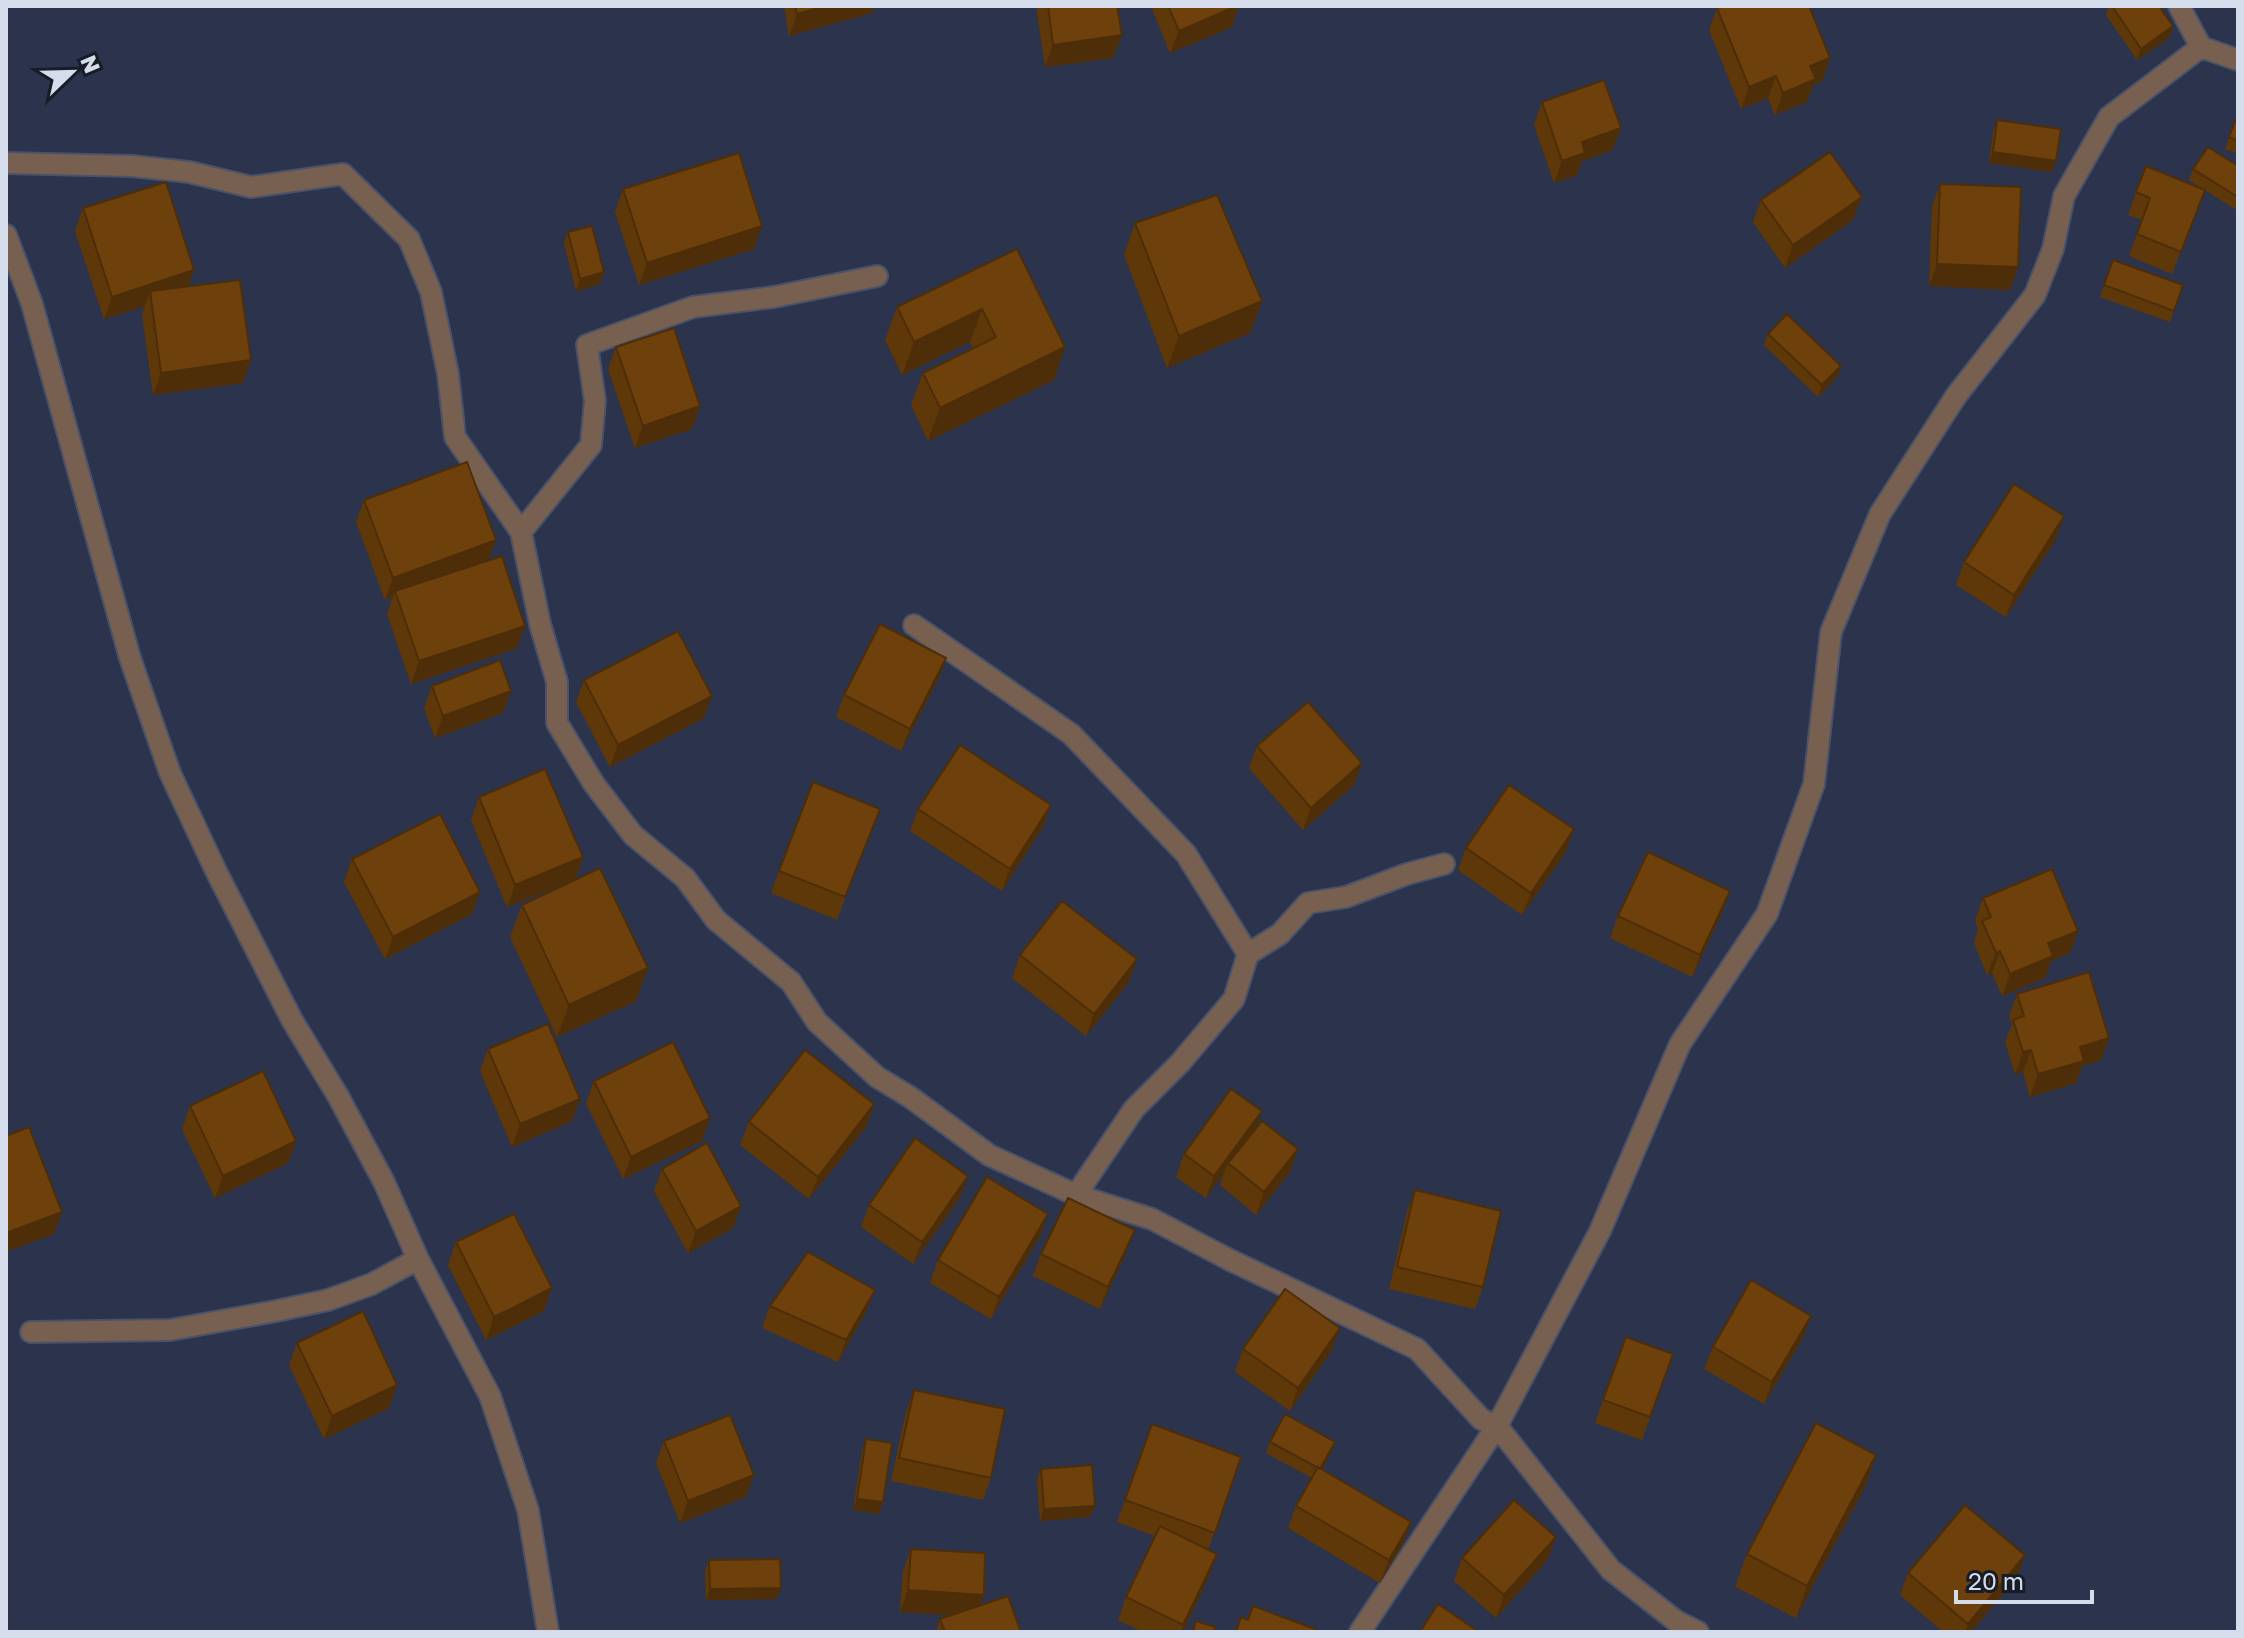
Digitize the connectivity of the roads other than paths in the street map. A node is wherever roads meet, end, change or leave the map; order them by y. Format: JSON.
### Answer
{"nodes":[{"id":1,"x":2179,"y":6,"type":"edge"},
{"id":2,"x":2201,"y":47,"type":"junction"},
{"id":3,"x":2238,"y":60,"type":"edge"},
{"id":4,"x":6,"y":163,"type":"edge"},
{"id":5,"x":6,"y":235,"type":"edge"},
{"id":6,"x":877,"y":276,"type":"dead end"},
{"id":7,"x":521,"y":532,"type":"junction"},
{"id":8,"x":914,"y":625,"type":"dead end"},
{"id":9,"x":1444,"y":864,"type":"dead end"},
{"id":10,"x":1248,"y":954,"type":"junction"},
{"id":11,"x":1076,"y":1195,"type":"junction"},
{"id":12,"x":418,"y":1259,"type":"junction"},
{"id":13,"x":31,"y":1332,"type":"dead end"},
{"id":14,"x":1497,"y":1426,"type":"junction"},
{"id":15,"x":548,"y":1632,"type":"edge"},
{"id":16,"x":1360,"y":1632,"type":"edge"},
{"id":17,"x":1698,"y":1632,"type":"edge"}],
"edges":[{"from":1,"to":2,"type":"street"},
{"from":2,"to":3,"type":"street"},
{"from":2,"to":14,"type":"street"},
{"from":4,"to":7,"type":"street"},
{"from":5,"to":12,"type":"street"},
{"from":6,"to":7,"type":"street"},
{"from":7,"to":11,"type":"street"},
{"from":8,"to":10,"type":"street"},
{"from":9,"to":10,"type":"street"},
{"from":10,"to":11,"type":"street"},
{"from":11,"to":14,"type":"street"},
{"from":12,"to":13,"type":"street"},
{"from":12,"to":15,"type":"street"},
{"from":14,"to":16,"type":"street"},
{"from":14,"to":17,"type":"street"}]}
